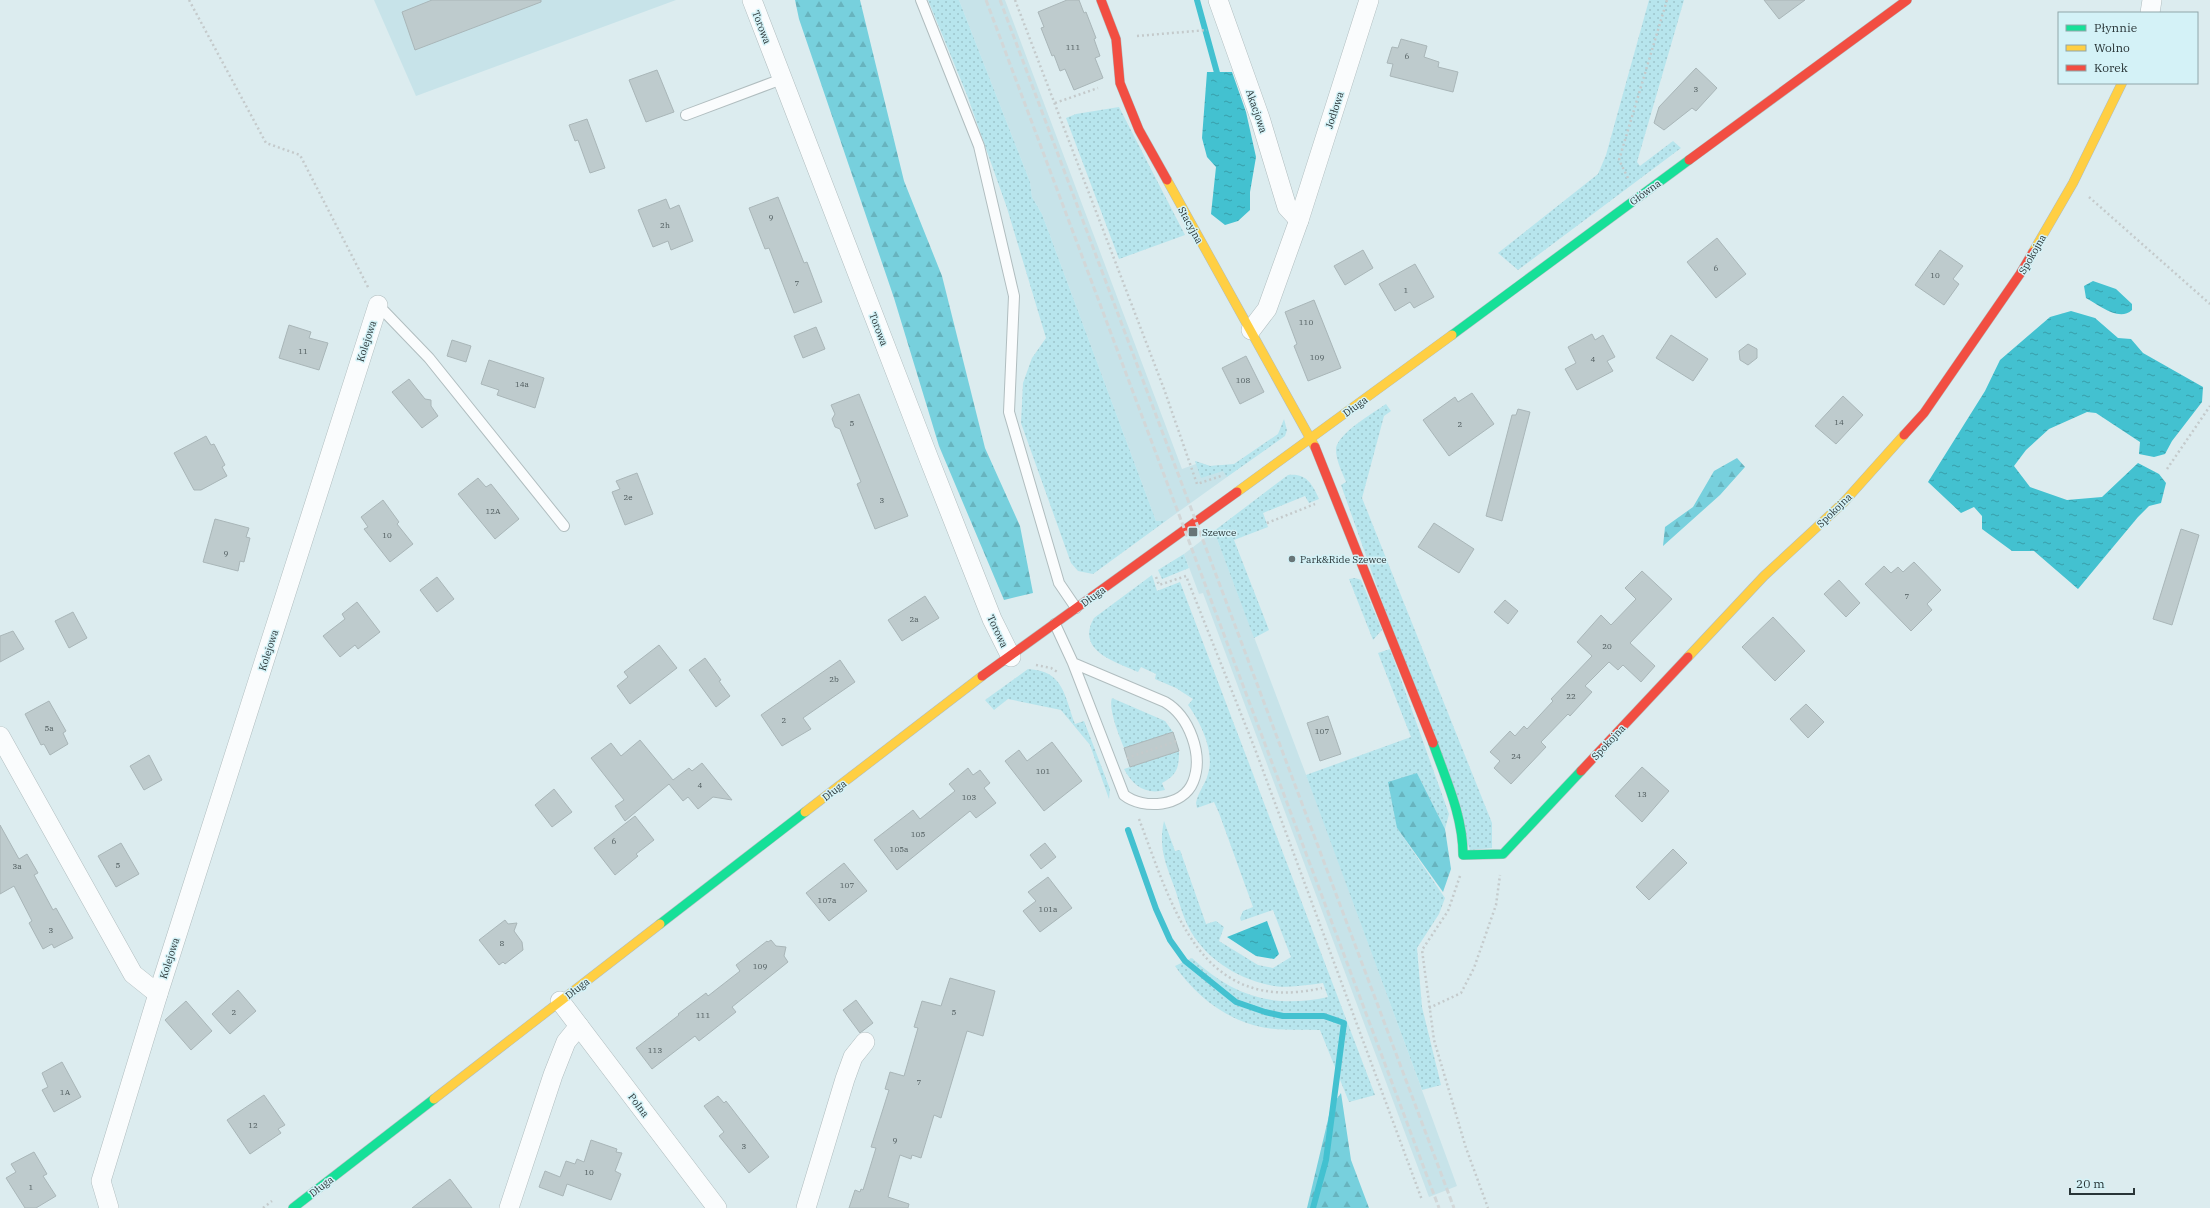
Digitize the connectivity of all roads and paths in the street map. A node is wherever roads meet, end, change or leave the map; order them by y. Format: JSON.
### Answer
{"nodes":[{"id":1,"x":189,"y":0,"type":"edge"},
{"id":2,"x":752,"y":0,"type":"edge"},
{"id":3,"x":921,"y":0,"type":"edge"},
{"id":4,"x":1015,"y":0,"type":"edge"},
{"id":5,"x":1101,"y":0,"type":"edge"},
{"id":6,"x":1218,"y":0,"type":"edge"},
{"id":7,"x":1370,"y":0,"type":"edge"},
{"id":8,"x":1667,"y":0,"type":"edge"},
{"id":9,"x":1907,"y":0,"type":"edge"},
{"id":10,"x":2152,"y":0,"type":"edge"},
{"id":11,"x":2150,"y":12,"type":"edge"},
{"id":12,"x":1202,"y":31,"type":"dead end"},
{"id":13,"x":1116,"y":39,"type":"junction"},
{"id":14,"x":782,"y":79,"type":"junction"},
{"id":15,"x":1120,"y":83,"type":"junction"},
{"id":16,"x":2122,"y":84,"type":"edge"},
{"id":17,"x":1055,"y":103,"type":"junction"},
{"id":18,"x":686,"y":115,"type":"dead end"},
{"id":19,"x":1619,"y":160,"type":"dead end"},
{"id":20,"x":2073,"y":183,"type":"junction"},
{"id":21,"x":1300,"y":220,"type":"junction"},
{"id":22,"x":2210,"y":304,"type":"edge"},
{"id":23,"x":378,"y":305,"type":"junction"},
{"id":24,"x":1251,"y":330,"type":"junction"},
{"id":25,"x":1384,"y":385,"type":"joint"},
{"id":26,"x":2210,"y":406,"type":"edge"},
{"id":27,"x":1311,"y":438,"type":"junction"},
{"id":28,"x":2167,"y":469,"type":"dead end"},
{"id":29,"x":1224,"y":479,"type":"dead end"},
{"id":30,"x":1316,"y":503,"type":"dead end"},
{"id":31,"x":1267,"y":523,"type":"dead end"},
{"id":32,"x":564,"y":526,"type":"dead end"},
{"id":33,"x":1155,"y":574,"type":"dead end"},
{"id":34,"x":1076,"y":608,"type":"junction"},
{"id":35,"x":1055,"y":624,"type":"junction"},
{"id":36,"x":1011,"y":657,"type":"junction"},
{"id":37,"x":1073,"y":663,"type":"junction"},
{"id":38,"x":1029,"y":665,"type":"dead end"},
{"id":39,"x":1062,"y":678,"type":"dead end"},
{"id":40,"x":0,"y":736,"type":"edge"},
{"id":41,"x":1191,"y":736,"type":"junction"},
{"id":42,"x":1111,"y":764,"type":"junction"},
{"id":43,"x":1132,"y":802,"type":"junction"},
{"id":44,"x":1503,"y":854,"type":"junction"},
{"id":45,"x":1463,"y":855,"type":"junction"},
{"id":46,"x":1322,"y":988,"type":"dead end"},
{"id":47,"x":158,"y":994,"type":"junction"},
{"id":48,"x":560,"y":1001,"type":"junction"},
{"id":49,"x":1430,"y":1008,"type":"junction"},
{"id":50,"x":579,"y":1026,"type":"junction"},
{"id":51,"x":865,"y":1042,"type":"dead end"},
{"id":52,"x":1422,"y":1200,"type":"dead end"},
{"id":53,"x":109,"y":1208,"type":"edge"},
{"id":54,"x":293,"y":1208,"type":"edge"},
{"id":55,"x":509,"y":1208,"type":"edge"},
{"id":56,"x":717,"y":1208,"type":"edge"},
{"id":57,"x":806,"y":1208,"type":"edge"},
{"id":58,"x":1488,"y":1208,"type":"edge"}],
"edges":[{"from":1,"to":23,"type":"path"},
{"from":2,"to":14,"type":"street","name":"Torowa"},
{"from":3,"to":34,"type":"lane"},
{"from":4,"to":17,"type":"path"},
{"from":5,"to":13,"type":"street","name":"Stacyjna"},
{"from":6,"to":21,"type":"street","name":"Akacjowa"},
{"from":7,"to":21,"type":"street","name":"Jodłowa"},
{"from":8,"to":19,"type":"path"},
{"from":9,"to":25,"type":"street","name":"Główna"},
{"from":10,"to":11,"type":"street"},
{"from":12,"to":13,"type":"path"},
{"from":13,"to":15,"type":"street","name":"Stacyjna"},
{"from":14,"to":18,"type":"lane"},
{"from":14,"to":36,"type":"street","name":"Torowa"},
{"from":15,"to":17,"type":"path"},
{"from":15,"to":24,"type":"street","name":"Stacyjna"},
{"from":16,"to":20,"type":"street","name":"Spokojna"},
{"from":17,"to":29,"type":"path"},
{"from":20,"to":22,"type":"path"},
{"from":20,"to":44,"type":"street","name":"Spokojna"},
{"from":21,"to":24,"type":"street","name":"Jodłowa"},
{"from":23,"to":32,"type":"lane"},
{"from":23,"to":47,"type":"street","name":"Kolejowa"},
{"from":24,"to":27,"type":"street","name":"Stacyjna"},
{"from":25,"to":27,"type":"street","name":"Długa"},
{"from":26,"to":28,"type":"path"},
{"from":27,"to":34,"type":"street","name":"Długa"},
{"from":27,"to":45,"type":"street","name":"Stacyjna"},
{"from":30,"to":31,"type":"path"},
{"from":33,"to":52,"type":"path"},
{"from":34,"to":35,"type":"street","name":"Długa"},
{"from":35,"to":36,"type":"street","name":"Długa"},
{"from":35,"to":37,"type":"lane"},
{"from":36,"to":48,"type":"street","name":"Długa"},
{"from":37,"to":41,"type":"lane"},
{"from":37,"to":42,"type":"lane"},
{"from":38,"to":39,"type":"path"},
{"from":40,"to":47,"type":"street","name":"Kolejowa"},
{"from":41,"to":42,"type":"path"},
{"from":41,"to":43,"type":"lane"},
{"from":42,"to":43,"type":"lane"},
{"from":43,"to":46,"type":"path"},
{"from":44,"to":45,"type":"street"},
{"from":44,"to":49,"type":"path"},
{"from":45,"to":49,"type":"path"},
{"from":47,"to":53,"type":"street","name":"Kolejowa"},
{"from":48,"to":50,"type":"street","name":"Polna"},
{"from":48,"to":54,"type":"street","name":"Długa"},
{"from":49,"to":58,"type":"path"},
{"from":50,"to":55,"type":"street"},
{"from":50,"to":56,"type":"street","name":"Polna"},
{"from":51,"to":57,"type":"street"}]}
